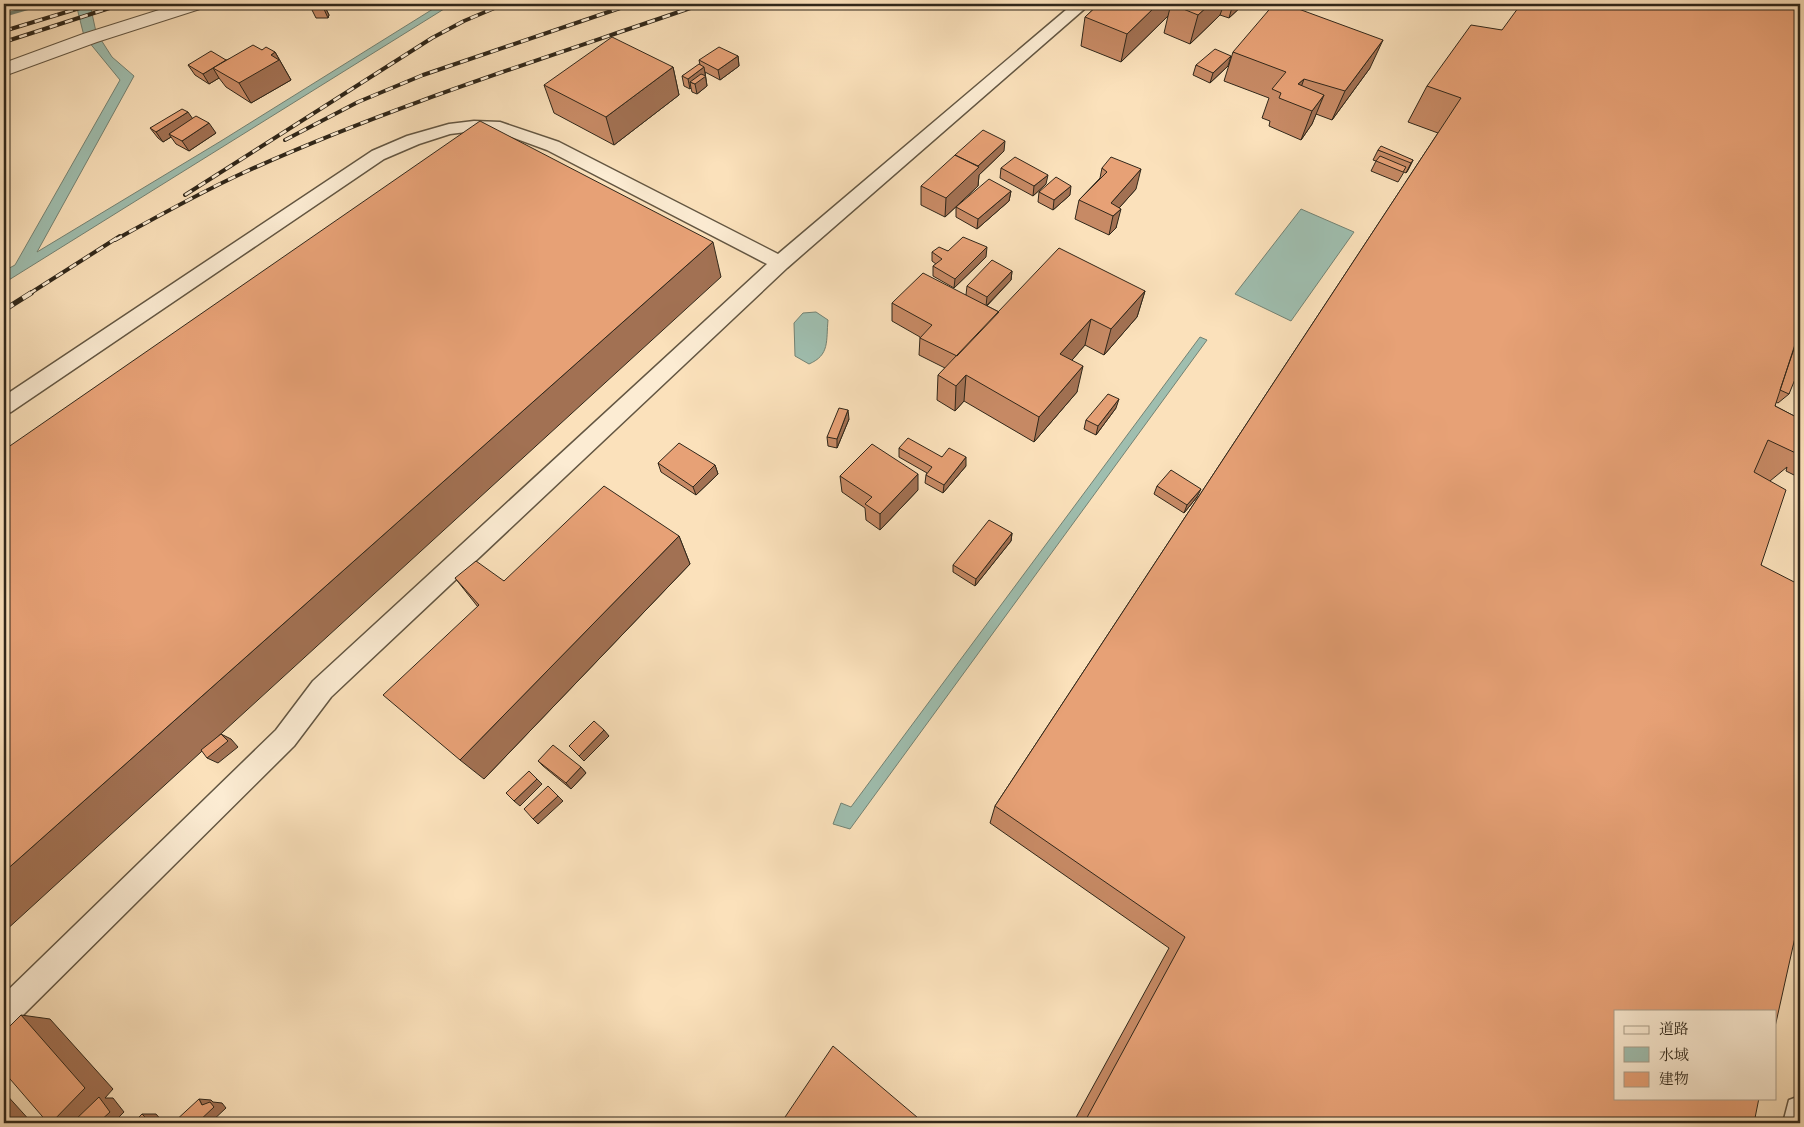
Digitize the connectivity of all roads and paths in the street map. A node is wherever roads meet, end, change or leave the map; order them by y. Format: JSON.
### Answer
{"nodes":[{"id":1,"x":196,"y":4,"type":"edge"},
{"id":2,"x":1082,"y":4,"type":"edge"},
{"id":3,"x":4,"y":70,"type":"edge"},
{"id":4,"x":780,"y":263,"type":"junction"},
{"id":5,"x":4,"y":406,"type":"edge"},
{"id":6,"x":4,"y":1014,"type":"edge"},
{"id":7,"x":1800,"y":1111,"type":"edge"},
{"id":8,"x":1798,"y":1123,"type":"edge"}],
"edges":[{"from":1,"to":3,"type":"street"},
{"from":2,"to":4,"type":"lane"},
{"from":4,"to":5,"type":"lane"},
{"from":4,"to":6,"type":"lane"},
{"from":7,"to":8,"type":"lane"}]}
